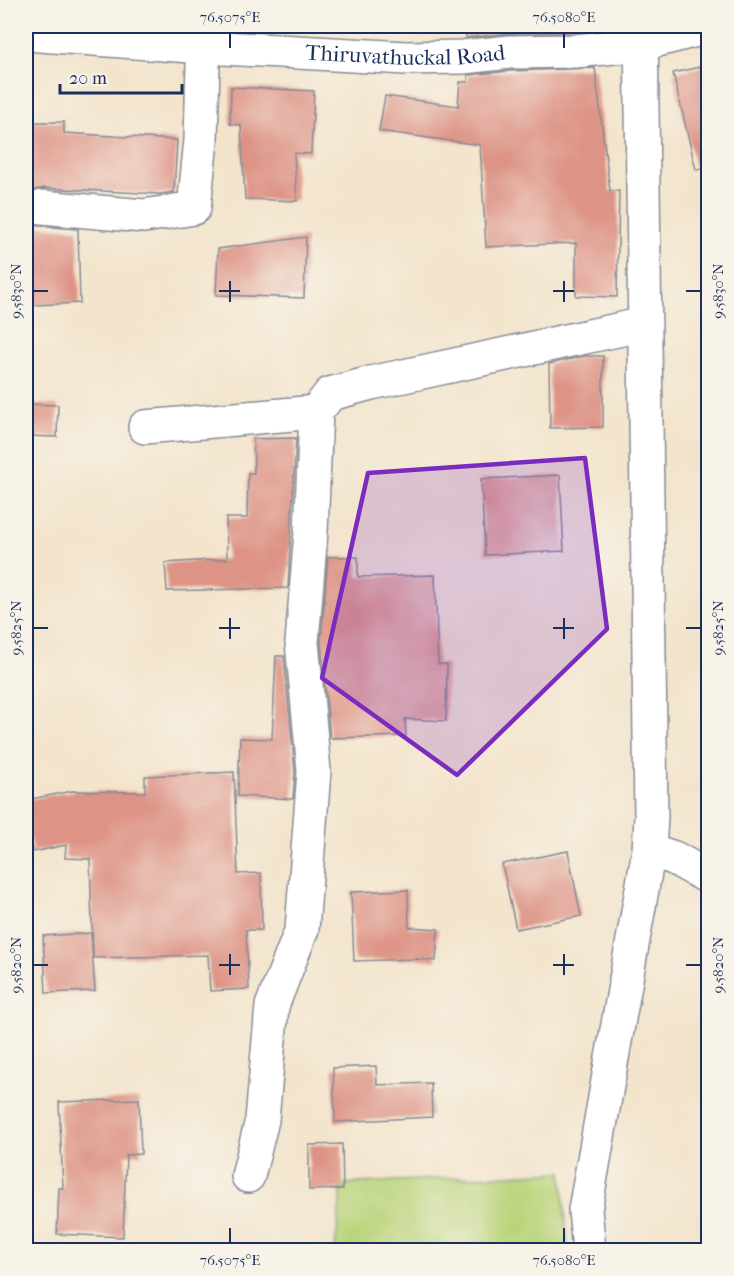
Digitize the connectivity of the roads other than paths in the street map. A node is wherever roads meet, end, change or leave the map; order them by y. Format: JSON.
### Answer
{"nodes":[{"id":1,"x":708,"y":27,"type":"edge"},
{"id":2,"x":26,"y":34,"type":"edge"},
{"id":3,"x":642,"y":35,"type":"edge"},
{"id":4,"x":204,"y":36,"type":"edge"},
{"id":5,"x":42,"y":207,"type":"dead end"},
{"id":6,"x":645,"y":324,"type":"junction"},
{"id":7,"x":316,"y":412,"type":"junction"},
{"id":8,"x":146,"y":428,"type":"dead end"},
{"id":9,"x":649,"y":850,"type":"junction"},
{"id":10,"x":708,"y":877,"type":"edge"},
{"id":11,"x":248,"y":1176,"type":"dead end"},
{"id":12,"x":589,"y":1251,"type":"edge"}],
"edges":[{"from":1,"to":3,"type":"street","name":"Thiruvathuckal Road"},
{"from":2,"to":4,"type":"street","name":"Thiruvathuckal Road"},
{"from":3,"to":4,"type":"street","name":"Thiruvathuckal Road"},
{"from":3,"to":6,"type":"street"},
{"from":4,"to":5,"type":"street"},
{"from":6,"to":7,"type":"street"},
{"from":6,"to":9,"type":"street"},
{"from":7,"to":8,"type":"street"},
{"from":7,"to":11,"type":"street"},
{"from":9,"to":10,"type":"street"},
{"from":9,"to":12,"type":"street"}]}
